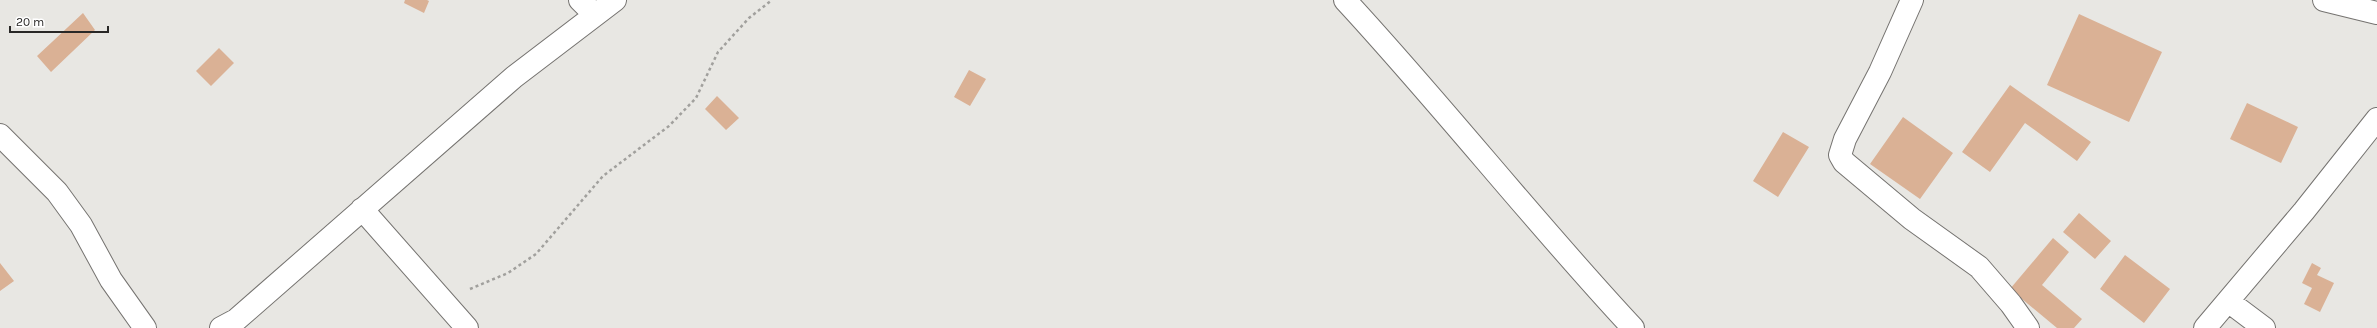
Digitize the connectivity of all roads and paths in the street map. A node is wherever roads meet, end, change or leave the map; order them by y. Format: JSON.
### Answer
{"nodes":[{"id":1,"x":615,"y":0,"type":"edge"},
{"id":2,"x":772,"y":0,"type":"edge"},
{"id":3,"x":1345,"y":0,"type":"edge"},
{"id":4,"x":1912,"y":0,"type":"edge"},
{"id":5,"x":2324,"y":0,"type":"edge"},
{"id":6,"x":587,"y":7,"type":"edge"},
{"id":7,"x":2377,"y":12,"type":"edge"},
{"id":8,"x":2377,"y":119,"type":"edge"},
{"id":9,"x":0,"y":135,"type":"edge"},
{"id":10,"x":362,"y":209,"type":"junction"},
{"id":11,"x":442,"y":301,"type":"junction"},
{"id":12,"x":2228,"y":301,"type":"junction"},
{"id":13,"x":145,"y":328,"type":"edge"},
{"id":14,"x":221,"y":328,"type":"edge"},
{"id":15,"x":467,"y":328,"type":"edge"},
{"id":16,"x":1633,"y":328,"type":"edge"},
{"id":17,"x":2028,"y":328,"type":"edge"},
{"id":18,"x":2205,"y":328,"type":"edge"},
{"id":19,"x":2264,"y":328,"type":"edge"}],
"edges":[{"from":1,"to":6,"type":"street"},
{"from":2,"to":11,"type":"path"},
{"from":3,"to":16,"type":"street"},
{"from":4,"to":17,"type":"street"},
{"from":5,"to":7,"type":"street"},
{"from":6,"to":10,"type":"street"},
{"from":8,"to":12,"type":"street"},
{"from":9,"to":13,"type":"street"},
{"from":10,"to":11,"type":"street"},
{"from":10,"to":14,"type":"street"},
{"from":11,"to":15,"type":"street"},
{"from":12,"to":18,"type":"street"},
{"from":12,"to":19,"type":"street"}]}
